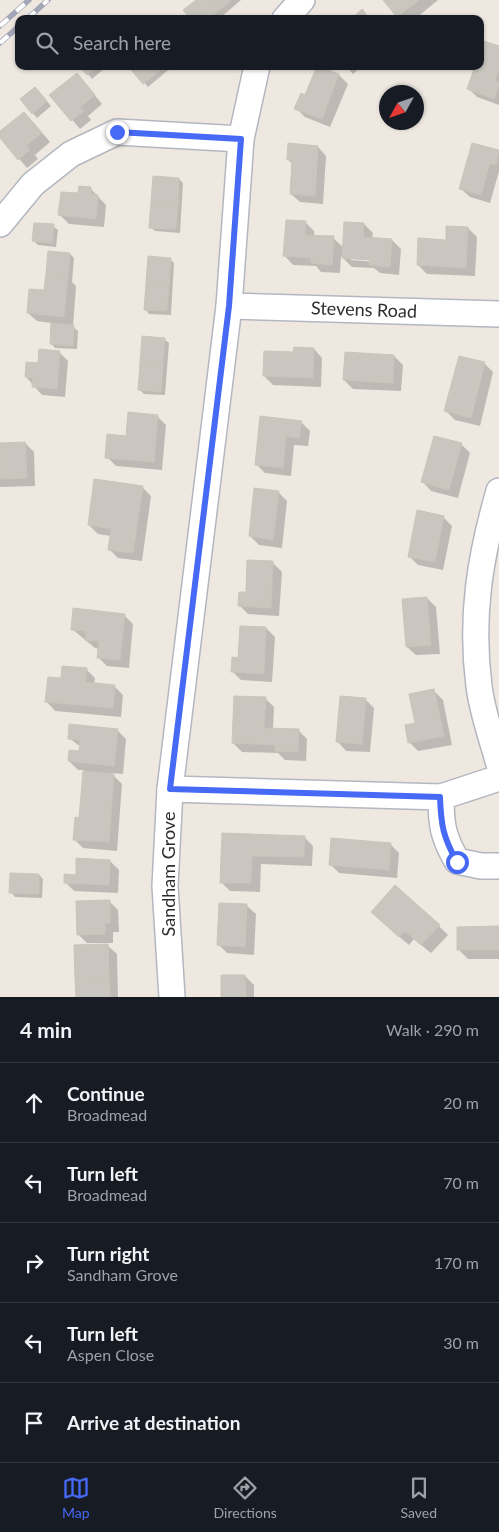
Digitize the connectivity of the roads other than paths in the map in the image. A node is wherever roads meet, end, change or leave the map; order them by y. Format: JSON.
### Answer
{"nodes":[{"id":1,"x":302,"y":0,"type":"edge"},
{"id":2,"x":289,"y":15,"type":"edge"},
{"id":3,"x":256,"y":70,"type":"edge"},
{"id":4,"x":241,"y":139,"type":"junction"},
{"id":5,"x":0,"y":224,"type":"edge"},
{"id":6,"x":229,"y":306,"type":"junction"},
{"id":7,"x":499,"y":314,"type":"edge"},
{"id":8,"x":499,"y":490,"type":"edge"},
{"id":9,"x":499,"y":764,"type":"edge"},
{"id":10,"x":499,"y":778,"type":"edge"},
{"id":11,"x":170,"y":789,"type":"junction"},
{"id":12,"x":440,"y":797,"type":"junction"},
{"id":13,"x":499,"y":866,"type":"edge"},
{"id":14,"x":172,"y":997,"type":"edge"}],
"edges":[{"from":1,"to":2,"type":"street"},
{"from":3,"to":4,"type":"street","name":"Sandham Grove"},
{"from":4,"to":5,"type":"street"},
{"from":4,"to":6,"type":"street","name":"Sandham Grove"},
{"from":6,"to":7,"type":"street","name":"Stevens Road"},
{"from":6,"to":11,"type":"street","name":"Sandham Grove"},
{"from":8,"to":9,"type":"street"},
{"from":10,"to":12,"type":"street"},
{"from":11,"to":12,"type":"street"},
{"from":11,"to":14,"type":"street","name":"Sandham Grove"},
{"from":12,"to":13,"type":"street"}]}
